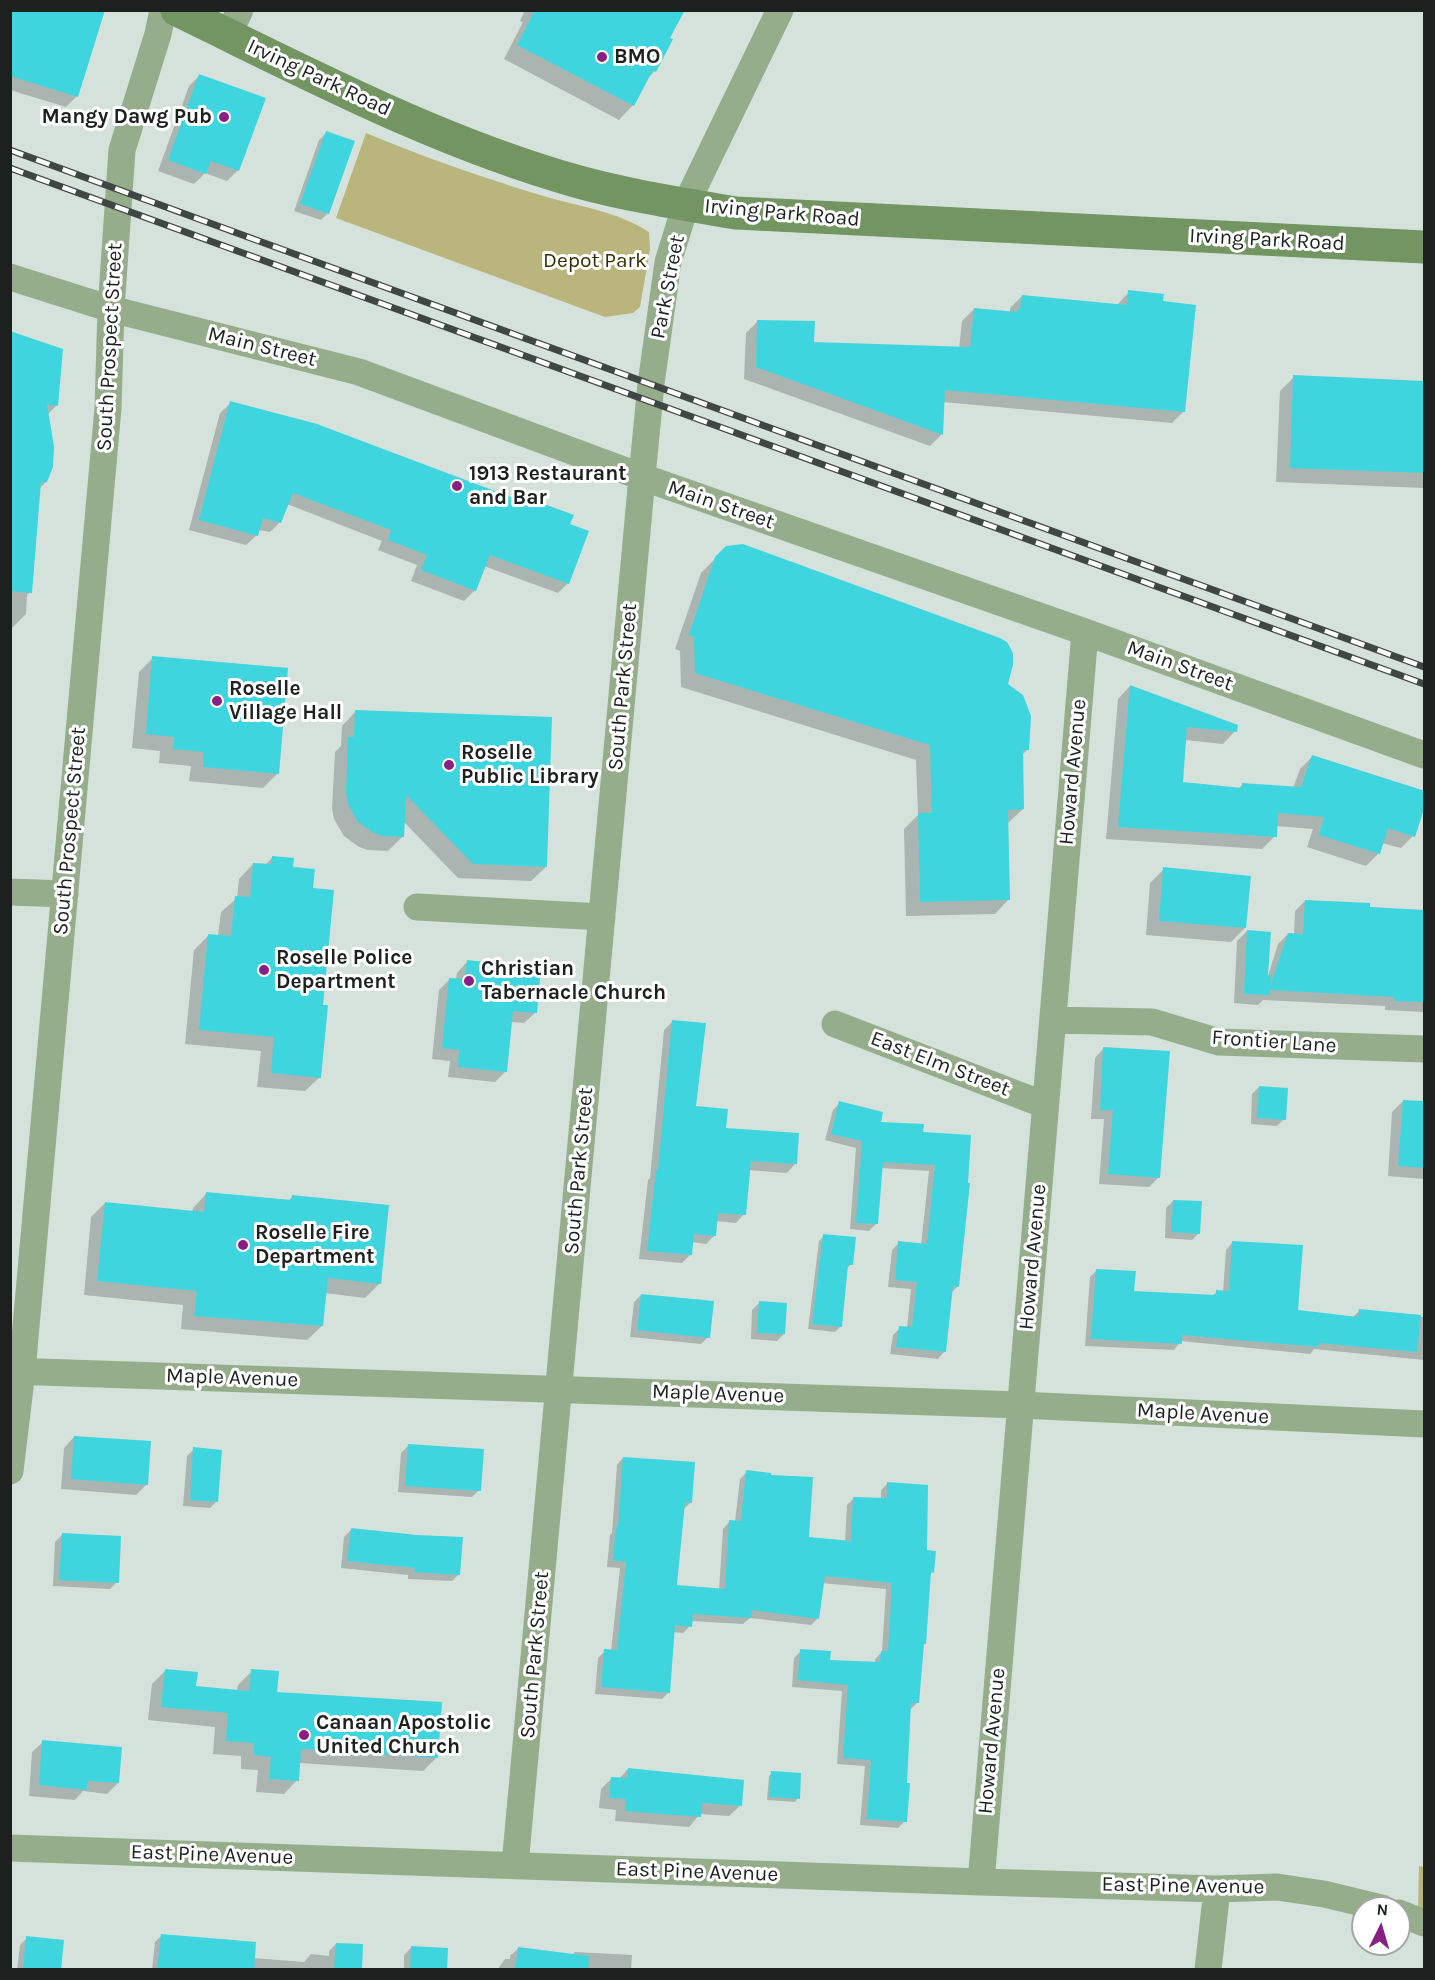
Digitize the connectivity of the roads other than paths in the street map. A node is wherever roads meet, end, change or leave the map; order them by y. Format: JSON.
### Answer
{"nodes":[{"id":1,"x":163,"y":10,"type":"edge"},
{"id":2,"x":177,"y":10,"type":"edge"},
{"id":3,"x":780,"y":10,"type":"edge"},
{"id":4,"x":234,"y":23,"type":"edge"},
{"id":5,"x":686,"y":204,"type":"junction"},
{"id":6,"x":1425,"y":247,"type":"edge"},
{"id":7,"x":10,"y":277,"type":"edge"},
{"id":8,"x":111,"y":309,"type":"junction"},
{"id":9,"x":642,"y":477,"type":"junction"},
{"id":10,"x":1085,"y":632,"type":"junction"},
{"id":11,"x":1425,"y":755,"type":"edge"},
{"id":12,"x":10,"y":892,"type":"edge"},
{"id":13,"x":65,"y":894,"type":"junction"},
{"id":14,"x":417,"y":907,"type":"dead end"},
{"id":15,"x":602,"y":917,"type":"junction"},
{"id":16,"x":1053,"y":1020,"type":"junction"},
{"id":17,"x":835,"y":1024,"type":"dead end"},
{"id":18,"x":1425,"y":1049,"type":"edge"},
{"id":19,"x":1046,"y":1105,"type":"junction"},
{"id":20,"x":16,"y":1371,"type":"edge"},
{"id":21,"x":560,"y":1389,"type":"junction"},
{"id":22,"x":1020,"y":1405,"type":"junction"},
{"id":23,"x":1425,"y":1424,"type":"edge"},
{"id":24,"x":10,"y":1471,"type":"edge"},
{"id":25,"x":10,"y":1848,"type":"edge"},
{"id":26,"x":515,"y":1866,"type":"junction"},
{"id":27,"x":981,"y":1882,"type":"junction"},
{"id":28,"x":1217,"y":1889,"type":"junction"},
{"id":29,"x":1351,"y":1901,"type":"edge"},
{"id":30,"x":1208,"y":1970,"type":"edge"}],
"edges":[{"from":1,"to":8,"type":"street","name":"South Prospect Street"},
{"from":2,"to":4,"type":"main road","name":"Irving Park Road"},
{"from":3,"to":5,"type":"street","name":"Park Street"},
{"from":4,"to":5,"type":"main road","name":"Irving Park Road"},
{"from":5,"to":6,"type":"main road","name":"Irving Park Road"},
{"from":5,"to":9,"type":"street","name":"Park Street"},
{"from":7,"to":8,"type":"street","name":"Main Street"},
{"from":8,"to":9,"type":"street","name":"Main Street"},
{"from":8,"to":13,"type":"street","name":"South Prospect Street"},
{"from":9,"to":10,"type":"street","name":"Main Street"},
{"from":9,"to":15,"type":"street","name":"South Park Street"},
{"from":10,"to":11,"type":"street","name":"Main Street"},
{"from":10,"to":16,"type":"street","name":"Howard Avenue"},
{"from":12,"to":13,"type":"street"},
{"from":13,"to":20,"type":"street","name":"South Prospect Street"},
{"from":14,"to":15,"type":"street"},
{"from":15,"to":21,"type":"street","name":"South Park Street"},
{"from":16,"to":18,"type":"street","name":"Frontier Lane"},
{"from":16,"to":19,"type":"street","name":"Howard Avenue"},
{"from":17,"to":19,"type":"street","name":"East Elm Street"},
{"from":19,"to":22,"type":"street","name":"Howard Avenue"},
{"from":20,"to":21,"type":"street","name":"Maple Avenue"},
{"from":20,"to":24,"type":"street","name":"South Prospect Street"},
{"from":21,"to":22,"type":"street","name":"Maple Avenue"},
{"from":21,"to":26,"type":"street","name":"South Park Street"},
{"from":22,"to":23,"type":"street","name":"Maple Avenue"},
{"from":22,"to":27,"type":"street","name":"Howard Avenue"},
{"from":25,"to":26,"type":"street","name":"East Pine Avenue"},
{"from":26,"to":27,"type":"street","name":"East Pine Avenue"},
{"from":27,"to":28,"type":"street","name":"East Pine Avenue"},
{"from":28,"to":29,"type":"street","name":"East Pine Avenue"},
{"from":28,"to":30,"type":"street"}]}
